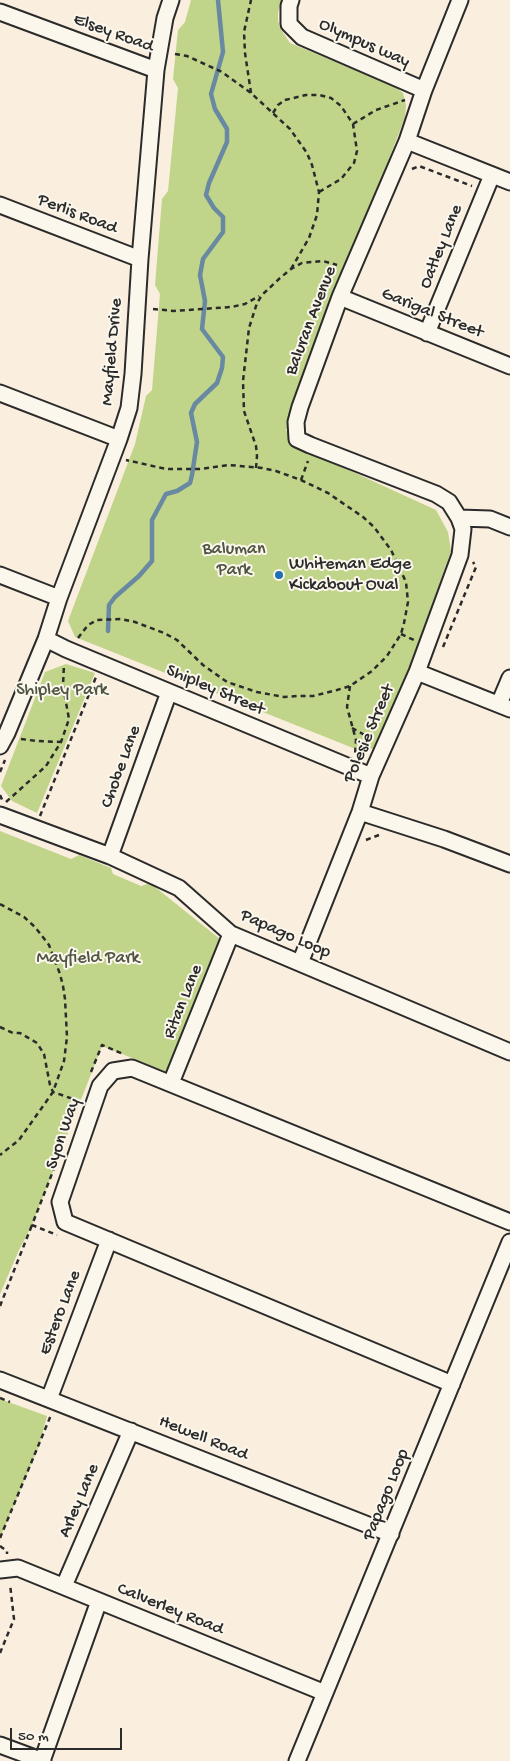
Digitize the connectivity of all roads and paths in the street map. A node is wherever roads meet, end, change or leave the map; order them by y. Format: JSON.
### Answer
{"nodes":[{"id":1,"x":171,"y":0,"type":"edge"},
{"id":2,"x":252,"y":0,"type":"edge"},
{"id":3,"x":291,"y":0,"type":"edge"},
{"id":4,"x":460,"y":0,"type":"edge"},
{"id":5,"x":0,"y":12,"type":"edge"},
{"id":6,"x":170,"y":54,"type":"dead end"},
{"id":7,"x":156,"y":70,"type":"junction"},
{"id":8,"x":424,"y":90,"type":"junction"},
{"id":9,"x":251,"y":93,"type":"junction"},
{"id":10,"x":405,"y":100,"type":"dead end"},
{"id":11,"x":273,"y":113,"type":"junction"},
{"id":12,"x":353,"y":124,"type":"junction"},
{"id":13,"x":407,"y":141,"type":"junction"},
{"id":14,"x":408,"y":170,"type":"dead end"},
{"id":15,"x":492,"y":175,"type":"junction"},
{"id":16,"x":510,"y":182,"type":"edge"},
{"id":17,"x":319,"y":192,"type":"junction"},
{"id":18,"x":483,"y":197,"type":"junction"},
{"id":19,"x":0,"y":205,"type":"edge"},
{"id":20,"x":140,"y":259,"type":"junction"},
{"id":21,"x":339,"y":266,"type":"dead end"},
{"id":22,"x":290,"y":269,"type":"junction"},
{"id":23,"x":262,"y":294,"type":"junction"},
{"id":24,"x":340,"y":297,"type":"junction"},
{"id":25,"x":153,"y":309,"type":"dead end"},
{"id":26,"x":428,"y":333,"type":"junction"},
{"id":27,"x":510,"y":366,"type":"edge"},
{"id":28,"x":0,"y":393,"type":"edge"},
{"id":29,"x":120,"y":439,"type":"junction"},
{"id":30,"x":310,"y":456,"type":"dead end"},
{"id":31,"x":124,"y":460,"type":"dead end"},
{"id":32,"x":256,"y":468,"type":"junction"},
{"id":33,"x":301,"y":480,"type":"junction"},
{"id":34,"x":459,"y":518,"type":"junction"},
{"id":35,"x":510,"y":527,"type":"edge"},
{"id":36,"x":473,"y":556,"type":"dead end"},
{"id":37,"x":0,"y":575,"type":"edge"},
{"id":38,"x":59,"y":598,"type":"junction"},
{"id":39,"x":46,"y":639,"type":"junction"},
{"id":40,"x":75,"y":643,"type":"dead end"},
{"id":41,"x":438,"y":650,"type":"dead end"},
{"id":42,"x":64,"y":660,"type":"junction"},
{"id":43,"x":59,"y":662,"type":"dead end"},
{"id":44,"x":72,"y":664,"type":"dead end"},
{"id":45,"x":101,"y":664,"type":"junction"},
{"id":46,"x":417,"y":672,"type":"junction"},
{"id":47,"x":510,"y":678,"type":"edge"},
{"id":48,"x":350,"y":686,"type":"junction"},
{"id":49,"x":169,"y":692,"type":"junction"},
{"id":50,"x":505,"y":706,"type":"edge"},
{"id":51,"x":352,"y":728,"type":"junction"},
{"id":52,"x":373,"y":739,"type":"dead end"},
{"id":53,"x":62,"y":742,"type":"junction"},
{"id":54,"x":5,"y":744,"type":"edge"},
{"id":55,"x":350,"y":768,"type":"junction"},
{"id":56,"x":0,"y":772,"type":"edge"},
{"id":57,"x":371,"y":776,"type":"junction"},
{"id":58,"x":360,"y":812,"type":"junction"},
{"id":59,"x":1,"y":816,"type":"edge"},
{"id":60,"x":38,"y":820,"type":"dead end"},
{"id":61,"x":390,"y":822,"type":"junction"},
{"id":62,"x":363,"y":842,"type":"dead end"},
{"id":63,"x":110,"y":856,"type":"junction"},
{"id":64,"x":510,"y":864,"type":"edge"},
{"id":65,"x":1,"y":905,"type":"edge"},
{"id":66,"x":231,"y":934,"type":"junction"},
{"id":67,"x":300,"y":963,"type":"junction"},
{"id":68,"x":0,"y":1027,"type":"edge"},
{"id":69,"x":510,"y":1052,"type":"edge"},
{"id":70,"x":171,"y":1083,"type":"junction"},
{"id":71,"x":53,"y":1092,"type":"junction"},
{"id":72,"x":80,"y":1101,"type":"dead end"},
{"id":73,"x":0,"y":1155,"type":"edge"},
{"id":74,"x":510,"y":1222,"type":"edge"},
{"id":75,"x":32,"y":1225,"type":"dead end"},
{"id":76,"x":108,"y":1240,"type":"junction"},
{"id":77,"x":510,"y":1242,"type":"edge"},
{"id":78,"x":0,"y":1306,"type":"edge"},
{"id":79,"x":0,"y":1380,"type":"edge"},
{"id":80,"x":452,"y":1384,"type":"junction"},
{"id":81,"x":0,"y":1398,"type":"edge"},
{"id":82,"x":17,"y":1404,"type":"dead end"},
{"id":83,"x":46,"y":1406,"type":"junction"},
{"id":84,"x":131,"y":1431,"type":"junction"},
{"id":85,"x":391,"y":1534,"type":"junction"},
{"id":86,"x":0,"y":1538,"type":"edge"},
{"id":87,"x":0,"y":1546,"type":"edge"},
{"id":88,"x":4,"y":1569,"type":"edge"},
{"id":89,"x":64,"y":1586,"type":"junction"},
{"id":90,"x":99,"y":1601,"type":"junction"},
{"id":91,"x":0,"y":1653,"type":"edge"},
{"id":92,"x":324,"y":1693,"type":"junction"},
{"id":93,"x":0,"y":1745,"type":"edge"},
{"id":94,"x":42,"y":1761,"type":"edge"},
{"id":95,"x":297,"y":1761,"type":"edge"}],
"edges":[{"from":1,"to":7,"type":"street","name":"Mayfield Drive"},
{"from":2,"to":9,"type":"path"},
{"from":3,"to":8,"type":"street","name":"Olympus way"},
{"from":4,"to":8,"type":"street","name":"Baluran Avenue"},
{"from":5,"to":7,"type":"street","name":"Elsey Road"},
{"from":6,"to":9,"type":"path"},
{"from":7,"to":20,"type":"street","name":"Mayfield Drive"},
{"from":8,"to":13,"type":"street","name":"Baluran Avenue"},
{"from":9,"to":11,"type":"path"},
{"from":10,"to":12,"type":"path"},
{"from":11,"to":12,"type":"path"},
{"from":11,"to":17,"type":"path"},
{"from":12,"to":17,"type":"path"},
{"from":13,"to":15,"type":"street"},
{"from":13,"to":24,"type":"street","name":"Baluran Avenue"},
{"from":14,"to":18,"type":"path"},
{"from":15,"to":16,"type":"street"},
{"from":15,"to":18,"type":"street","name":"Oatley Lane"},
{"from":17,"to":22,"type":"path"},
{"from":18,"to":26,"type":"street","name":"Oatley Lane"},
{"from":19,"to":20,"type":"street","name":"Perlis Road"},
{"from":20,"to":29,"type":"street","name":"Mayfield Drive"},
{"from":21,"to":22,"type":"path"},
{"from":22,"to":23,"type":"path"},
{"from":23,"to":25,"type":"path"},
{"from":23,"to":32,"type":"path"},
{"from":24,"to":26,"type":"street","name":"Garigal Street"},
{"from":24,"to":34,"type":"street","name":"Baluran Avenue"},
{"from":26,"to":27,"type":"street","name":"Garigal Street"},
{"from":28,"to":29,"type":"street"},
{"from":29,"to":38,"type":"street","name":"Mayfield Drive"},
{"from":30,"to":33,"type":"path"},
{"from":31,"to":32,"type":"path"},
{"from":32,"to":33,"type":"path"},
{"from":33,"to":48,"type":"path"},
{"from":34,"to":35,"type":"street"},
{"from":34,"to":46,"type":"street","name":"Polesie Street"},
{"from":36,"to":41,"type":"path"},
{"from":37,"to":38,"type":"street"},
{"from":38,"to":39,"type":"street","name":"Mayfield Drive"},
{"from":39,"to":45,"type":"street","name":"Shipley Street"},
{"from":39,"to":54,"type":"street","name":"Mayfield Drive"},
{"from":40,"to":48,"type":"path"},
{"from":42,"to":43,"type":"path"},
{"from":42,"to":44,"type":"path"},
{"from":42,"to":53,"type":"path"},
{"from":45,"to":49,"type":"street","name":"Shipley Street"},
{"from":45,"to":60,"type":"path"},
{"from":46,"to":50,"type":"street"},
{"from":46,"to":57,"type":"street","name":"Polesie Street"},
{"from":47,"to":50,"type":"street"},
{"from":48,"to":51,"type":"path"},
{"from":49,"to":55,"type":"street","name":"Shipley Street"},
{"from":49,"to":63,"type":"street","name":"Chobe Lane"},
{"from":51,"to":52,"type":"path"},
{"from":51,"to":55,"type":"path"},
{"from":53,"to":54,"type":"path"},
{"from":53,"to":59,"type":"path"},
{"from":54,"to":56,"type":"path"},
{"from":55,"to":57,"type":"street","name":"Shipley Street"},
{"from":57,"to":58,"type":"street","name":"Polesie Street"},
{"from":58,"to":61,"type":"street"},
{"from":58,"to":67,"type":"street","name":"Polesie Street"},
{"from":59,"to":63,"type":"street","name":"Papago Loop"},
{"from":61,"to":62,"type":"path"},
{"from":61,"to":64,"type":"street"},
{"from":63,"to":66,"type":"street","name":"Papago Loop"},
{"from":65,"to":71,"type":"path"},
{"from":66,"to":67,"type":"street","name":"Papago Loop"},
{"from":66,"to":70,"type":"street","name":"Ritan Lane"},
{"from":67,"to":69,"type":"street","name":"Papago Loop"},
{"from":68,"to":71,"type":"path"},
{"from":70,"to":74,"type":"street","name":"Syon Way"},
{"from":70,"to":76,"type":"street","name":"Syon Way"},
{"from":71,"to":72,"type":"path"},
{"from":71,"to":73,"type":"path"},
{"from":75,"to":78,"type":"path"},
{"from":76,"to":80,"type":"street","name":"Syon Way"},
{"from":76,"to":83,"type":"street","name":"Estero Lane"},
{"from":77,"to":80,"type":"street","name":"Papago Loop"},
{"from":79,"to":83,"type":"street","name":"Hewell Road"},
{"from":80,"to":85,"type":"street","name":"Papago Loop"},
{"from":81,"to":82,"type":"path"},
{"from":83,"to":84,"type":"street","name":"Hewell Road"},
{"from":83,"to":86,"type":"path"},
{"from":84,"to":85,"type":"street","name":"Hewell Road"},
{"from":84,"to":89,"type":"street","name":"Arley Lane"},
{"from":85,"to":92,"type":"street","name":"Papago Loop"},
{"from":87,"to":88,"type":"path"},
{"from":88,"to":89,"type":"street","name":"Calverley Road"},
{"from":88,"to":91,"type":"path"},
{"from":89,"to":90,"type":"street","name":"Calverley Road"},
{"from":90,"to":92,"type":"street","name":"Calverley Road"},
{"from":90,"to":94,"type":"street"},
{"from":92,"to":95,"type":"street","name":"Papago Loop"},
{"from":93,"to":94,"type":"street"}]}
